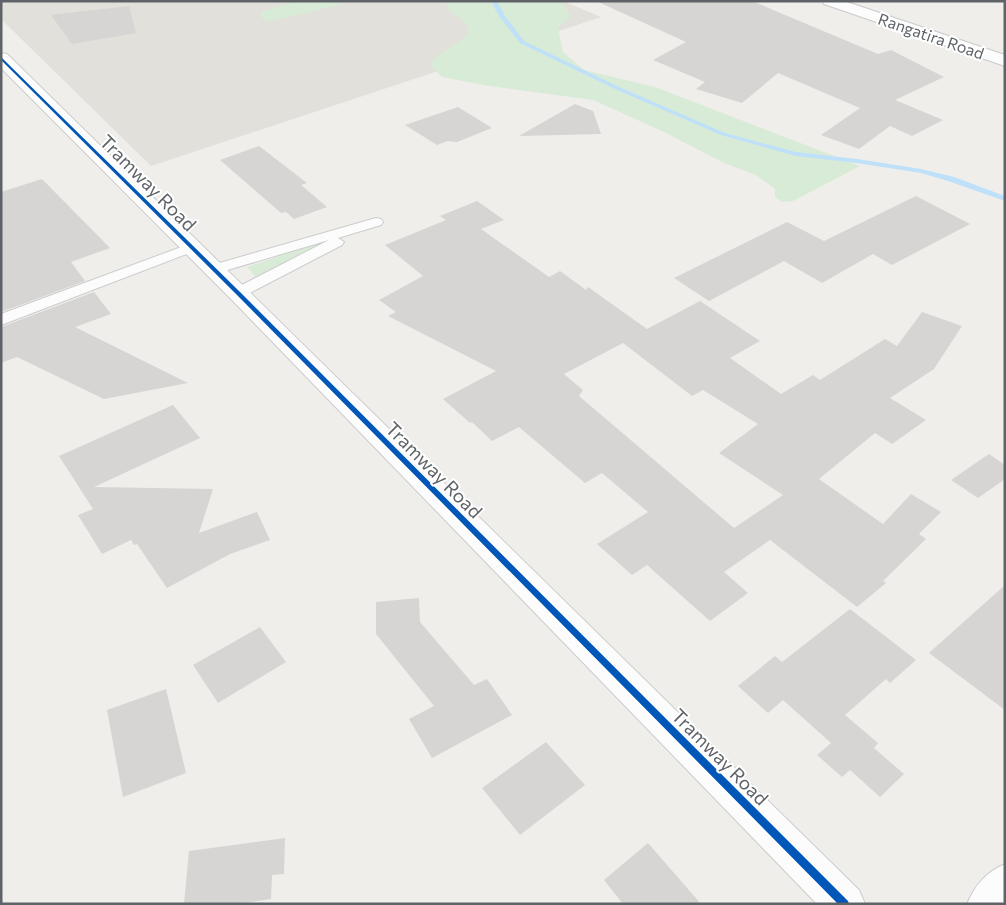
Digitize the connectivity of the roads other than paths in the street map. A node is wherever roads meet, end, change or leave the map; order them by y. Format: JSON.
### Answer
{"nodes":[{"id":1,"x":829,"y":1,"type":"edge"},
{"id":2,"x":1,"y":58,"type":"edge"},
{"id":3,"x":1005,"y":61,"type":"edge"},
{"id":4,"x":192,"y":247,"type":"junction"},
{"id":5,"x":214,"y":269,"type":"junction"},
{"id":6,"x":238,"y":293,"type":"junction"},
{"id":7,"x":1,"y":320,"type":"edge"},
{"id":8,"x":1005,"y":884,"type":"edge"},
{"id":9,"x":844,"y":904,"type":"edge"},
{"id":10,"x":988,"y":904,"type":"edge"}],
"edges":[{"from":1,"to":3,"type":"street","name":"Rangatira Road"},
{"from":2,"to":4,"type":"street","name":"Tramway Road"},
{"from":4,"to":5,"type":"street","name":"Tramway Road"},
{"from":4,"to":7,"type":"lane"},
{"from":5,"to":6,"type":"street","name":"Tramway Road"},
{"from":5,"to":6,"type":"lane"},
{"from":6,"to":9,"type":"street","name":"Tramway Road"},
{"from":8,"to":10,"type":"street"}]}
